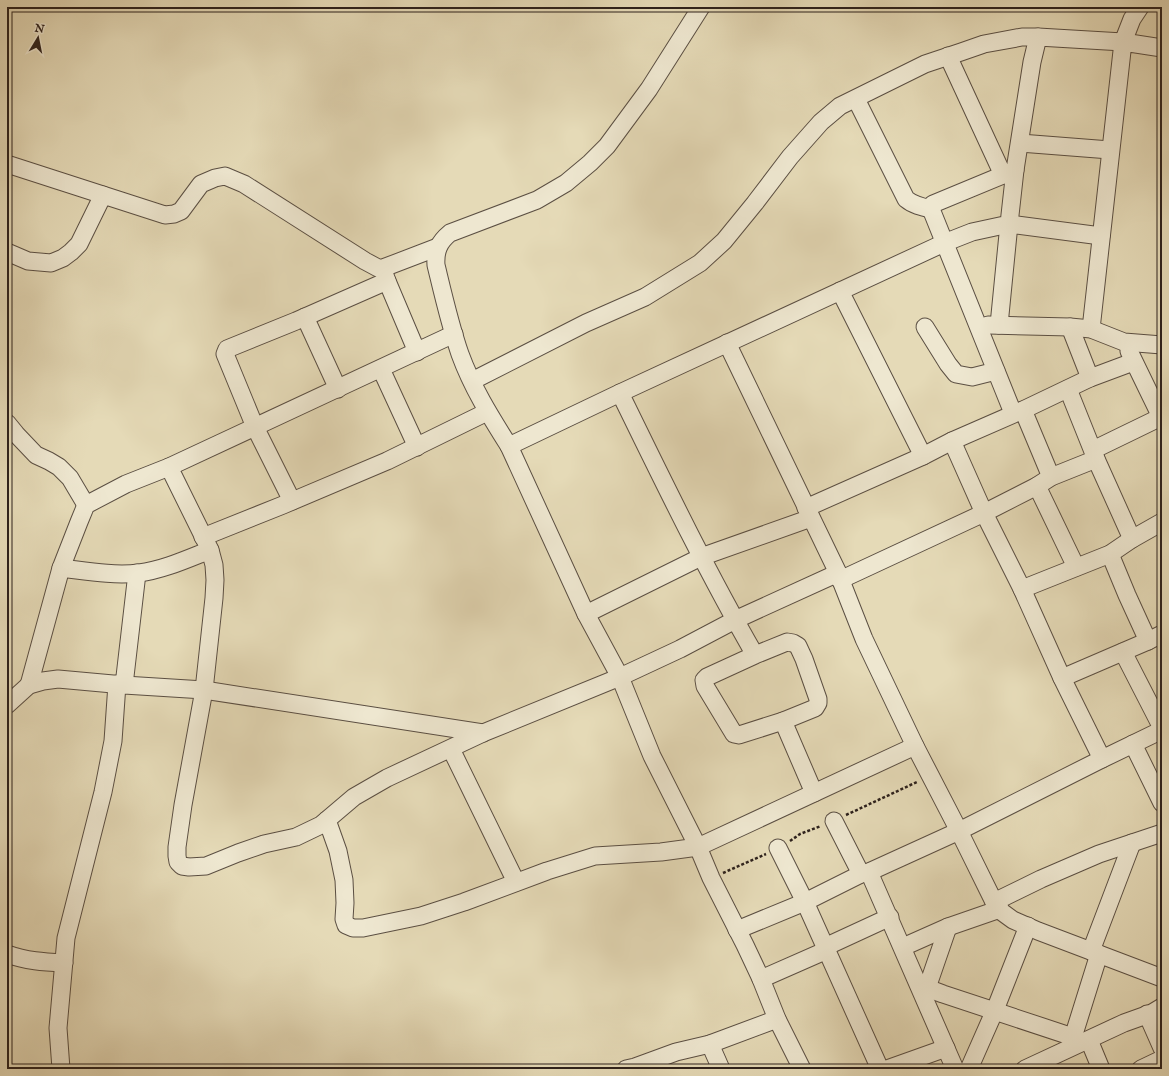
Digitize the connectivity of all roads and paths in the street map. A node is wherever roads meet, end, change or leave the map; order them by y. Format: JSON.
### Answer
{"nodes":[{"id":1,"x":701,"y":7,"type":"edge"},
{"id":2,"x":1140,"y":7,"type":"edge"},
{"id":3,"x":1038,"y":37,"type":"junction"},
{"id":4,"x":1123,"y":42,"type":"junction"},
{"id":5,"x":1162,"y":48,"type":"edge"},
{"id":6,"x":948,"y":56,"type":"junction"},
{"id":7,"x":856,"y":99,"type":"junction"},
{"id":8,"x":1020,"y":143,"type":"junction"},
{"id":9,"x":1110,"y":150,"type":"junction"},
{"id":10,"x":7,"y":164,"type":"edge"},
{"id":11,"x":1009,"y":172,"type":"junction"},
{"id":12,"x":103,"y":195,"type":"junction"},
{"id":13,"x":931,"y":209,"type":"junction"},
{"id":14,"x":1009,"y":224,"type":"junction"},
{"id":15,"x":1101,"y":236,"type":"junction"},
{"id":16,"x":944,"y":243,"type":"junction"},
{"id":17,"x":438,"y":247,"type":"junction"},
{"id":18,"x":7,"y":252,"type":"edge"},
{"id":19,"x":385,"y":274,"type":"junction"},
{"id":20,"x":840,"y":291,"type":"junction"},
{"id":21,"x":305,"y":317,"type":"junction"},
{"id":22,"x":978,"y":325,"type":"junction"},
{"id":23,"x":999,"y":325,"type":"junction"},
{"id":24,"x":925,"y":327,"type":"dead end"},
{"id":25,"x":1070,"y":327,"type":"junction"},
{"id":26,"x":1091,"y":329,"type":"junction"},
{"id":27,"x":454,"y":334,"type":"junction"},
{"id":28,"x":1124,"y":342,"type":"junction"},
{"id":29,"x":727,"y":343,"type":"junction"},
{"id":30,"x":1162,"y":345,"type":"edge"},
{"id":31,"x":417,"y":352,"type":"junction"},
{"id":32,"x":1134,"y":362,"type":"junction"},
{"id":33,"x":381,"y":369,"type":"junction"},
{"id":34,"x":996,"y":371,"type":"junction"},
{"id":35,"x":1090,"y":378,"type":"junction"},
{"id":36,"x":472,"y":381,"type":"junction"},
{"id":37,"x":338,"y":389,"type":"junction"},
{"id":38,"x":1068,"y":389,"type":"junction"},
{"id":39,"x":620,"y":393,"type":"junction"},
{"id":40,"x":1018,"y":411,"type":"junction"},
{"id":41,"x":487,"y":412,"type":"junction"},
{"id":42,"x":1162,"y":418,"type":"edge"},
{"id":43,"x":7,"y":422,"type":"edge"},
{"id":44,"x":255,"y":427,"type":"junction"},
{"id":45,"x":952,"y":441,"type":"junction"},
{"id":46,"x":509,"y":446,"type":"junction"},
{"id":47,"x":417,"y":447,"type":"junction"},
{"id":48,"x":1094,"y":454,"type":"junction"},
{"id":49,"x":923,"y":456,"type":"junction"},
{"id":50,"x":169,"y":467,"type":"junction"},
{"id":51,"x":1044,"y":481,"type":"junction"},
{"id":52,"x":292,"y":501,"type":"junction"},
{"id":53,"x":86,"y":505,"type":"junction"},
{"id":54,"x":808,"y":513,"type":"junction"},
{"id":55,"x":984,"y":513,"type":"junction"},
{"id":56,"x":1162,"y":522,"type":"edge"},
{"id":57,"x":1132,"y":539,"type":"junction"},
{"id":58,"x":206,"y":544,"type":"junction"},
{"id":59,"x":1110,"y":554,"type":"junction"},
{"id":60,"x":701,"y":557,"type":"junction"},
{"id":61,"x":1076,"y":567,"type":"junction"},
{"id":62,"x":61,"y":568,"type":"junction"},
{"id":63,"x":137,"y":573,"type":"junction"},
{"id":64,"x":839,"y":576,"type":"junction"},
{"id":65,"x":1022,"y":589,"type":"junction"},
{"id":66,"x":586,"y":614,"type":"junction"},
{"id":67,"x":735,"y":620,"type":"junction"},
{"id":68,"x":1155,"y":637,"type":"edge"},
{"id":69,"x":1123,"y":652,"type":"junction"},
{"id":70,"x":755,"y":655,"type":"junction"},
{"id":71,"x":620,"y":677,"type":"junction"},
{"id":72,"x":1062,"y":678,"type":"junction"},
{"id":73,"x":121,"y":684,"type":"junction"},
{"id":74,"x":204,"y":690,"type":"junction"},
{"id":75,"x":15,"y":693,"type":"edge"},
{"id":76,"x":783,"y":721,"type":"junction"},
{"id":77,"x":1162,"y":729,"type":"edge"},
{"id":78,"x":483,"y":733,"type":"junction"},
{"id":79,"x":1133,"y":744,"type":"junction"},
{"id":80,"x":915,"y":746,"type":"junction"},
{"id":81,"x":451,"y":748,"type":"junction"},
{"id":82,"x":1102,"y":758,"type":"junction"},
{"id":83,"x":814,"y":794,"type":"junction"},
{"id":84,"x":1162,"y":803,"type":"edge"},
{"id":85,"x":327,"y":820,"type":"junction"},
{"id":86,"x":834,"y":821,"type":"dead end"},
{"id":87,"x":959,"y":831,"type":"junction"},
{"id":88,"x":1162,"y":833,"type":"edge"},
{"id":89,"x":1132,"y":843,"type":"junction"},
{"id":90,"x":698,"y":847,"type":"junction"},
{"id":91,"x":778,"y":848,"type":"dead end"},
{"id":92,"x":865,"y":873,"type":"junction"},
{"id":93,"x":516,"y":882,"type":"junction"},
{"id":94,"x":805,"y":902,"type":"junction"},
{"id":95,"x":997,"y":905,"type":"junction"},
{"id":96,"x":890,"y":917,"type":"junction"},
{"id":97,"x":1028,"y":926,"type":"junction"},
{"id":98,"x":948,"y":927,"type":"junction"},
{"id":99,"x":737,"y":930,"type":"junction"},
{"id":100,"x":903,"y":947,"type":"junction"},
{"id":101,"x":826,"y":948,"type":"junction"},
{"id":102,"x":1095,"y":952,"type":"junction"},
{"id":103,"x":7,"y":954,"type":"edge"},
{"id":104,"x":64,"y":963,"type":"junction"},
{"id":105,"x":1162,"y":978,"type":"edge"},
{"id":106,"x":761,"y":979,"type":"junction"},
{"id":107,"x":923,"y":986,"type":"junction"},
{"id":108,"x":995,"y":1010,"type":"junction"},
{"id":109,"x":1155,"y":1011,"type":"edge"},
{"id":110,"x":777,"y":1019,"type":"junction"},
{"id":111,"x":1077,"y":1042,"type":"junction"},
{"id":112,"x":710,"y":1044,"type":"junction"},
{"id":113,"x":946,"y":1048,"type":"junction"},
{"id":114,"x":1162,"y":1048,"type":"edge"},
{"id":115,"x":1162,"y":1059,"type":"edge"},
{"id":116,"x":880,"y":1068,"type":"edge"},
{"id":117,"x":61,"y":1069,"type":"edge"},
{"id":118,"x":626,"y":1069,"type":"edge"},
{"id":119,"x":722,"y":1069,"type":"edge"},
{"id":120,"x":802,"y":1069,"type":"edge"},
{"id":121,"x":955,"y":1069,"type":"edge"},
{"id":122,"x":968,"y":1069,"type":"edge"},
{"id":123,"x":1026,"y":1069,"type":"edge"},
{"id":124,"x":1101,"y":1069,"type":"edge"},
{"id":125,"x":1142,"y":1069,"type":"edge"}],
"edges":[{"from":1,"to":17,"type":"street"},
{"from":2,"to":4,"type":"street"},
{"from":3,"to":4,"type":"street"},
{"from":3,"to":6,"type":"street"},
{"from":3,"to":8,"type":"street"},
{"from":4,"to":5,"type":"street"},
{"from":4,"to":9,"type":"street"},
{"from":6,"to":7,"type":"street"},
{"from":6,"to":11,"type":"street"},
{"from":7,"to":13,"type":"street"},
{"from":7,"to":36,"type":"street"},
{"from":8,"to":9,"type":"street"},
{"from":8,"to":11,"type":"street"},
{"from":9,"to":15,"type":"street"},
{"from":10,"to":12,"type":"street"},
{"from":11,"to":13,"type":"street"},
{"from":11,"to":14,"type":"street"},
{"from":12,"to":18,"type":"street"},
{"from":12,"to":19,"type":"street"},
{"from":13,"to":16,"type":"street"},
{"from":14,"to":15,"type":"street"},
{"from":14,"to":16,"type":"street"},
{"from":14,"to":23,"type":"street"},
{"from":15,"to":26,"type":"street"},
{"from":16,"to":20,"type":"street"},
{"from":16,"to":22,"type":"street"},
{"from":17,"to":19,"type":"street"},
{"from":17,"to":27,"type":"street"},
{"from":19,"to":21,"type":"street"},
{"from":19,"to":31,"type":"street"},
{"from":20,"to":29,"type":"street"},
{"from":20,"to":49,"type":"street"},
{"from":21,"to":37,"type":"street"},
{"from":21,"to":44,"type":"street"},
{"from":22,"to":23,"type":"street"},
{"from":22,"to":34,"type":"street"},
{"from":23,"to":25,"type":"street"},
{"from":24,"to":34,"type":"street"},
{"from":25,"to":26,"type":"street"},
{"from":25,"to":35,"type":"street"},
{"from":26,"to":28,"type":"street"},
{"from":27,"to":31,"type":"street"},
{"from":27,"to":36,"type":"street"},
{"from":28,"to":30,"type":"street"},
{"from":28,"to":32,"type":"street"},
{"from":29,"to":39,"type":"street"},
{"from":29,"to":54,"type":"street"},
{"from":31,"to":33,"type":"street"},
{"from":32,"to":35,"type":"street"},
{"from":32,"to":42,"type":"street"},
{"from":33,"to":37,"type":"street"},
{"from":33,"to":47,"type":"street"},
{"from":34,"to":40,"type":"street"},
{"from":35,"to":38,"type":"street"},
{"from":36,"to":41,"type":"street"},
{"from":37,"to":44,"type":"street"},
{"from":38,"to":40,"type":"street"},
{"from":38,"to":48,"type":"street"},
{"from":39,"to":46,"type":"street"},
{"from":39,"to":60,"type":"street"},
{"from":40,"to":45,"type":"street"},
{"from":40,"to":51,"type":"street"},
{"from":41,"to":46,"type":"street"},
{"from":41,"to":47,"type":"street"},
{"from":42,"to":48,"type":"street"},
{"from":43,"to":53,"type":"street"},
{"from":44,"to":50,"type":"street"},
{"from":44,"to":52,"type":"street"},
{"from":45,"to":49,"type":"street"},
{"from":45,"to":55,"type":"street"},
{"from":46,"to":66,"type":"street"},
{"from":47,"to":52,"type":"street"},
{"from":48,"to":51,"type":"street"},
{"from":48,"to":57,"type":"street"},
{"from":49,"to":54,"type":"street"},
{"from":50,"to":53,"type":"street"},
{"from":50,"to":58,"type":"street"},
{"from":51,"to":55,"type":"street"},
{"from":51,"to":61,"type":"street"},
{"from":52,"to":58,"type":"street"},
{"from":53,"to":62,"type":"street"},
{"from":54,"to":60,"type":"street"},
{"from":54,"to":64,"type":"street"},
{"from":55,"to":64,"type":"street"},
{"from":55,"to":65,"type":"street"},
{"from":56,"to":57,"type":"street"},
{"from":57,"to":59,"type":"street"},
{"from":58,"to":63,"type":"street"},
{"from":58,"to":74,"type":"street"},
{"from":59,"to":61,"type":"street"},
{"from":59,"to":68,"type":"street"},
{"from":60,"to":66,"type":"street"},
{"from":60,"to":67,"type":"street"},
{"from":61,"to":65,"type":"street"},
{"from":62,"to":63,"type":"street"},
{"from":62,"to":75,"type":"street"},
{"from":63,"to":73,"type":"street"},
{"from":64,"to":67,"type":"street"},
{"from":64,"to":80,"type":"street"},
{"from":65,"to":72,"type":"street"},
{"from":66,"to":71,"type":"street"},
{"from":67,"to":70,"type":"street"},
{"from":67,"to":71,"type":"street"},
{"from":68,"to":69,"type":"street"},
{"from":69,"to":72,"type":"street"},
{"from":69,"to":77,"type":"street"},
{"from":70,"to":76,"type":"street"},
{"from":70,"to":76,"type":"street"},
{"from":71,"to":78,"type":"street"},
{"from":71,"to":90,"type":"street"},
{"from":72,"to":82,"type":"street"},
{"from":73,"to":74,"type":"street"},
{"from":73,"to":75,"type":"street"},
{"from":73,"to":104,"type":"street"},
{"from":74,"to":78,"type":"street"},
{"from":74,"to":85,"type":"street"},
{"from":76,"to":83,"type":"street"},
{"from":77,"to":79,"type":"street"},
{"from":78,"to":81,"type":"street"},
{"from":79,"to":82,"type":"street"},
{"from":79,"to":84,"type":"street"},
{"from":80,"to":83,"type":"street"},
{"from":80,"to":87,"type":"street"},
{"from":81,"to":85,"type":"street"},
{"from":81,"to":93,"type":"street"},
{"from":82,"to":87,"type":"street"},
{"from":83,"to":90,"type":"street"},
{"from":85,"to":93,"type":"street"},
{"from":86,"to":92,"type":"street"},
{"from":87,"to":92,"type":"street"},
{"from":87,"to":95,"type":"street"},
{"from":88,"to":89,"type":"street"},
{"from":89,"to":95,"type":"street"},
{"from":89,"to":102,"type":"street"},
{"from":90,"to":93,"type":"street"},
{"from":90,"to":99,"type":"street"},
{"from":91,"to":94,"type":"street"},
{"from":92,"to":94,"type":"street"},
{"from":92,"to":96,"type":"street"},
{"from":94,"to":99,"type":"street"},
{"from":94,"to":101,"type":"street"},
{"from":95,"to":97,"type":"street"},
{"from":95,"to":98,"type":"street"},
{"from":96,"to":100,"type":"street"},
{"from":96,"to":101,"type":"street"},
{"from":97,"to":102,"type":"street"},
{"from":97,"to":108,"type":"street"},
{"from":98,"to":100,"type":"street"},
{"from":98,"to":107,"type":"street"},
{"from":99,"to":106,"type":"street"},
{"from":100,"to":107,"type":"street"},
{"from":101,"to":106,"type":"street"},
{"from":101,"to":116,"type":"street"},
{"from":102,"to":105,"type":"street"},
{"from":102,"to":111,"type":"street"},
{"from":103,"to":104,"type":"street"},
{"from":104,"to":117,"type":"street"},
{"from":106,"to":110,"type":"street"},
{"from":107,"to":108,"type":"street"},
{"from":107,"to":113,"type":"street"},
{"from":108,"to":111,"type":"street"},
{"from":108,"to":122,"type":"street"},
{"from":109,"to":111,"type":"street"},
{"from":109,"to":114,"type":"street"},
{"from":110,"to":112,"type":"street"},
{"from":110,"to":120,"type":"street"},
{"from":111,"to":123,"type":"street"},
{"from":111,"to":124,"type":"street"},
{"from":112,"to":118,"type":"street"},
{"from":112,"to":119,"type":"street"},
{"from":113,"to":116,"type":"street"},
{"from":113,"to":121,"type":"street"},
{"from":115,"to":125,"type":"street"}]}
